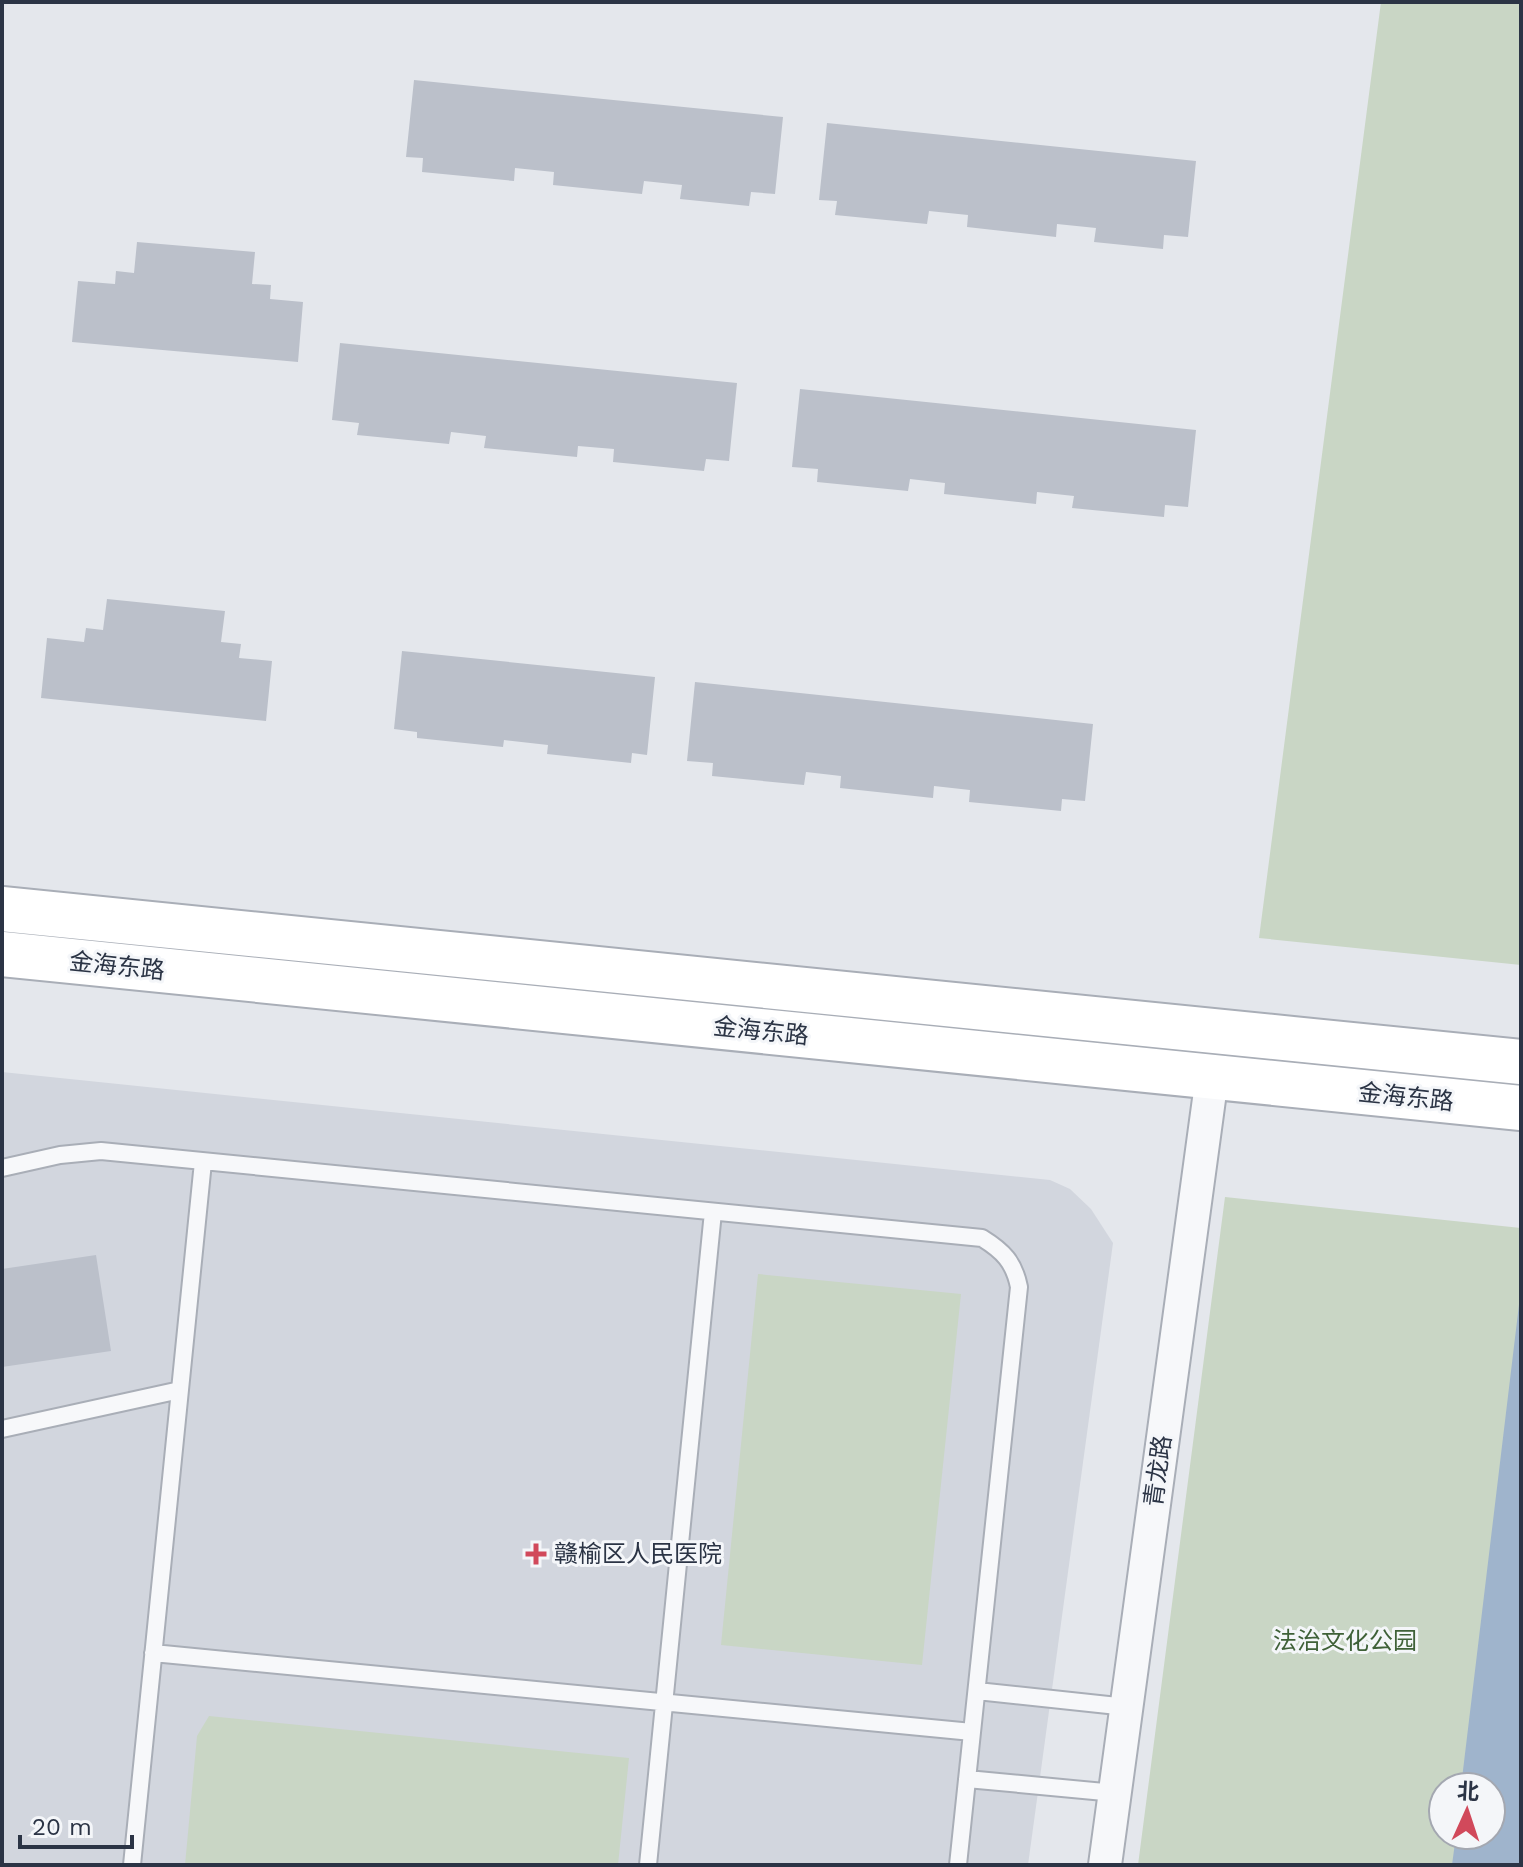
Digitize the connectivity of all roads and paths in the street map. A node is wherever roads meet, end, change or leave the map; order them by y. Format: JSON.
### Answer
{"nodes":[{"id":1,"x":2,"y":909,"type":"edge"},
{"id":2,"x":2,"y":954,"type":"edge"},
{"id":3,"x":1521,"y":1062,"type":"edge"},
{"id":4,"x":1212,"y":1077,"type":"junction"},
{"id":5,"x":1521,"y":1108,"type":"edge"},
{"id":6,"x":203,"y":1162,"type":"junction"},
{"id":7,"x":2,"y":1168,"type":"edge"},
{"id":8,"x":713,"y":1212,"type":"junction"},
{"id":9,"x":180,"y":1390,"type":"junction"},
{"id":10,"x":2,"y":1429,"type":"edge"},
{"id":11,"x":153,"y":1653,"type":"junction"},
{"id":12,"x":977,"y":1691,"type":"junction"},
{"id":13,"x":664,"y":1703,"type":"junction"},
{"id":14,"x":1127,"y":1707,"type":"junction"},
{"id":15,"x":972,"y":1732,"type":"junction"},
{"id":16,"x":967,"y":1779,"type":"junction"},
{"id":17,"x":1115,"y":1793,"type":"junction"},
{"id":18,"x":132,"y":1865,"type":"edge"},
{"id":19,"x":648,"y":1865,"type":"edge"},
{"id":20,"x":958,"y":1865,"type":"edge"},
{"id":21,"x":1105,"y":1865,"type":"edge"}],
"edges":[{"from":1,"to":3,"type":"main road","name":"金海东路"},
{"from":2,"to":4,"type":"main road","name":"金海东路"},
{"from":4,"to":5,"type":"main road","name":"金海东路"},
{"from":4,"to":14,"type":"street","name":"青龙路"},
{"from":6,"to":7,"type":"lane"},
{"from":6,"to":8,"type":"lane"},
{"from":6,"to":9,"type":"lane"},
{"from":8,"to":12,"type":"lane"},
{"from":8,"to":13,"type":"lane"},
{"from":9,"to":10,"type":"lane"},
{"from":9,"to":11,"type":"lane"},
{"from":11,"to":13,"type":"lane"},
{"from":11,"to":18,"type":"lane"},
{"from":12,"to":14,"type":"lane"},
{"from":12,"to":15,"type":"lane"},
{"from":13,"to":15,"type":"lane"},
{"from":13,"to":19,"type":"lane"},
{"from":14,"to":17,"type":"street","name":"青龙路"},
{"from":15,"to":16,"type":"lane"},
{"from":16,"to":17,"type":"lane"},
{"from":16,"to":20,"type":"lane"},
{"from":17,"to":21,"type":"street","name":"青龙路"}]}
